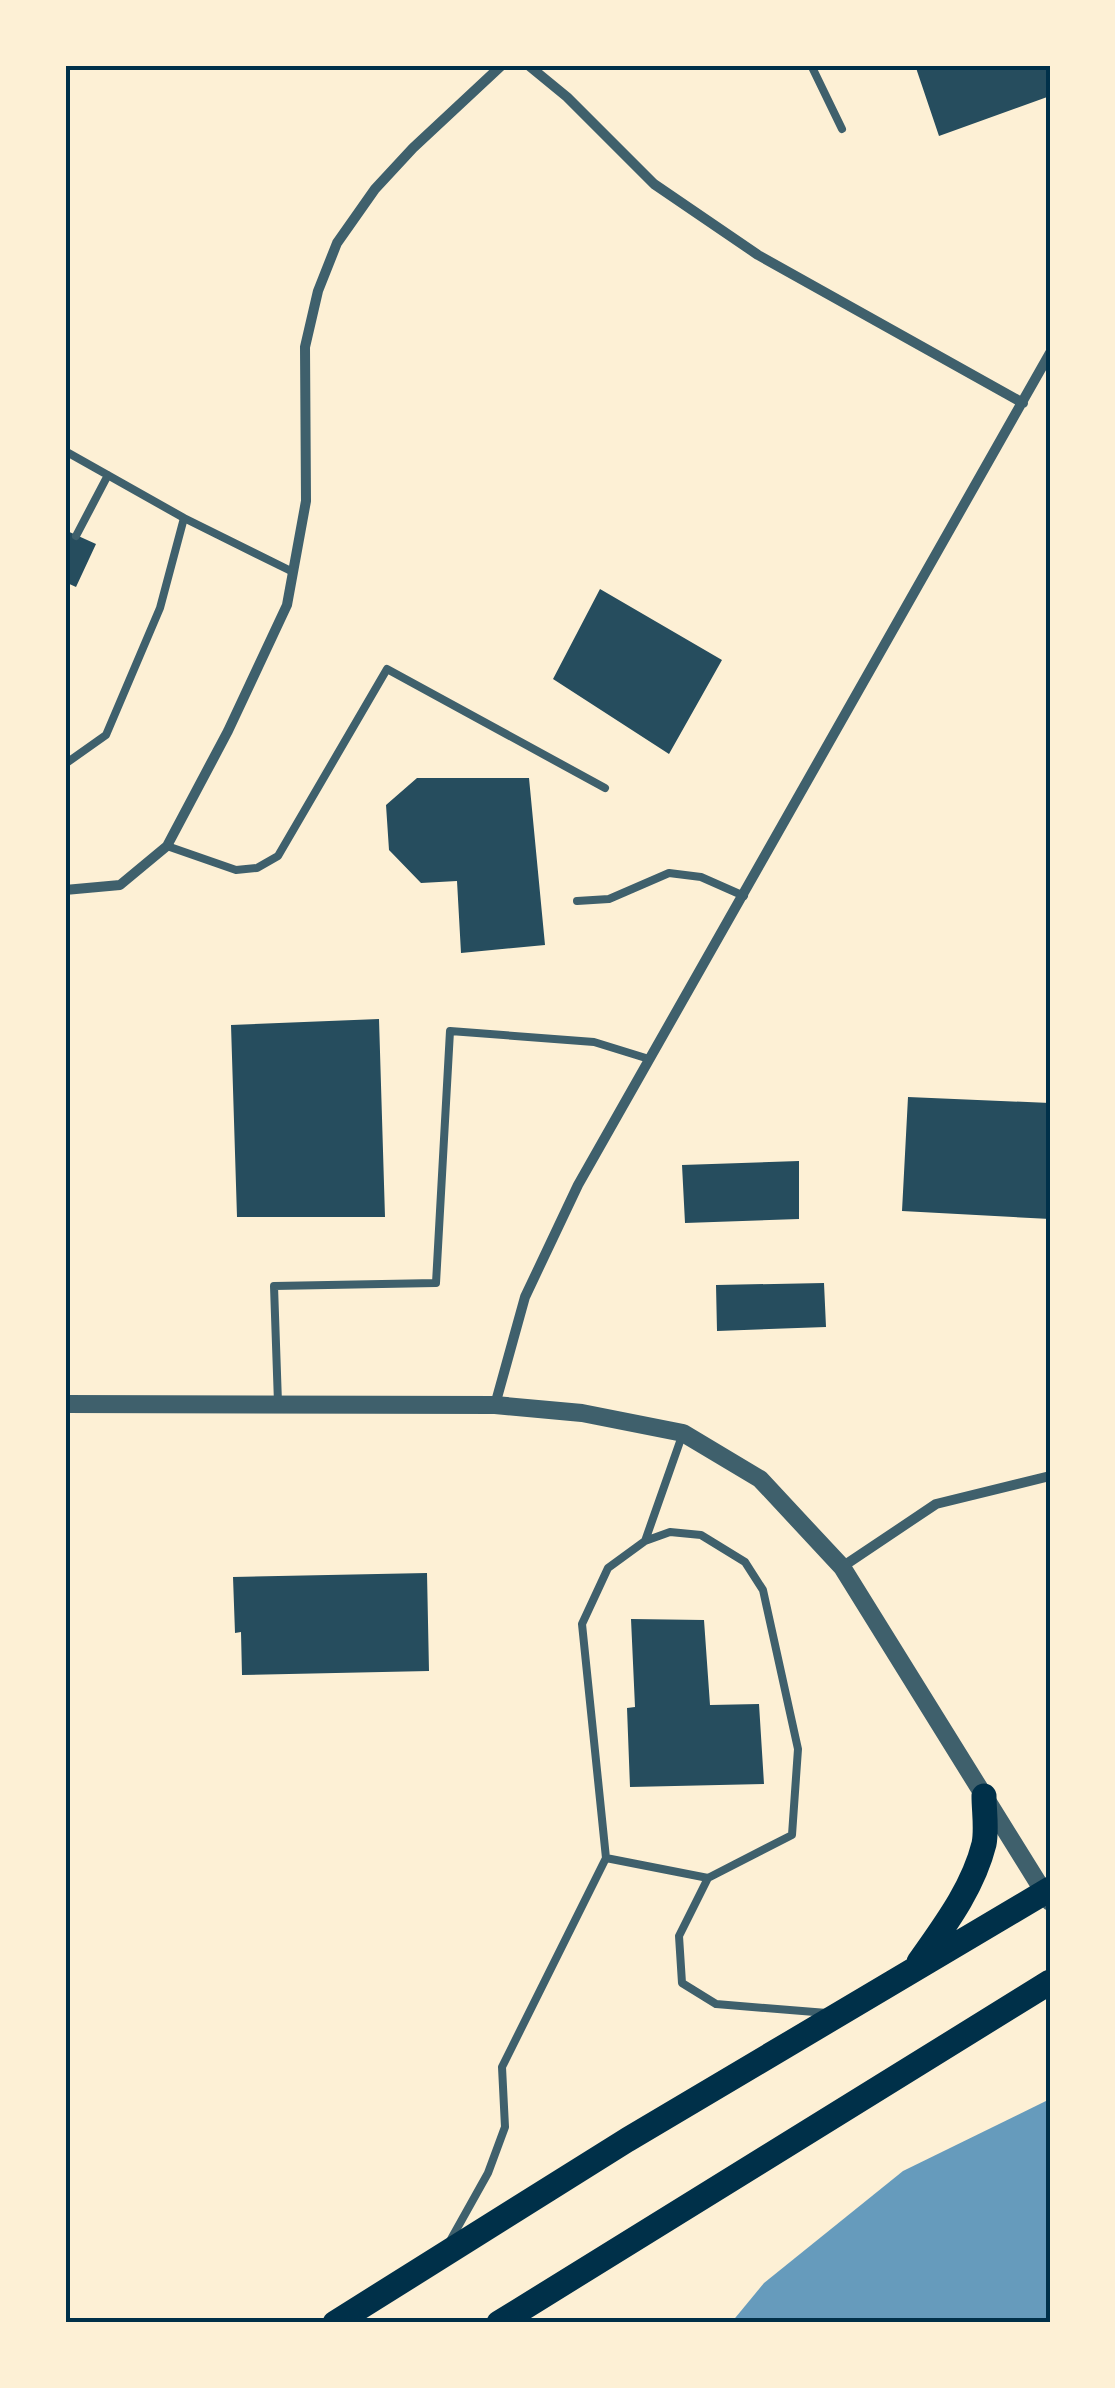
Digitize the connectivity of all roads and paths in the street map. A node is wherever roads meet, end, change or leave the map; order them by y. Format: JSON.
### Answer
{"nodes":[{"id":1,"x":502,"y":65,"type":"edge"},
{"id":2,"x":528,"y":65,"type":"edge"},
{"id":3,"x":812,"y":65,"type":"edge"},
{"id":4,"x":842,"y":129,"type":"dead end"},
{"id":5,"x":1050,"y":353,"type":"edge"},
{"id":6,"x":1024,"y":403,"type":"junction"},
{"id":7,"x":65,"y":451,"type":"edge"},
{"id":8,"x":108,"y":475,"type":"junction"},
{"id":9,"x":184,"y":518,"type":"junction"},
{"id":10,"x":76,"y":536,"type":"dead end"},
{"id":11,"x":293,"y":572,"type":"junction"},
{"id":12,"x":65,"y":764,"type":"edge"},
{"id":13,"x":605,"y":788,"type":"dead end"},
{"id":14,"x":167,"y":846,"type":"junction"},
{"id":15,"x":65,"y":890,"type":"edge"},
{"id":16,"x":744,"y":896,"type":"junction"},
{"id":17,"x":577,"y":901,"type":"dead end"},
{"id":18,"x":650,"y":1059,"type":"junction"},
{"id":19,"x":278,"y":1403,"type":"junction"},
{"id":20,"x":65,"y":1404,"type":"edge"},
{"id":21,"x":495,"y":1405,"type":"junction"},
{"id":22,"x":683,"y":1433,"type":"junction"},
{"id":23,"x":1050,"y":1476,"type":"edge"},
{"id":24,"x":644,"y":1542,"type":"junction"},
{"id":25,"x":842,"y":1567,"type":"junction"},
{"id":26,"x":984,"y":1796,"type":"junction"},
{"id":27,"x":606,"y":1858,"type":"junction"},
{"id":28,"x":708,"y":1878,"type":"junction"},
{"id":29,"x":1048,"y":1895,"type":"edge"},
{"id":30,"x":913,"y":1970,"type":"junction"},
{"id":31,"x":1050,"y":1982,"type":"edge"},
{"id":32,"x":836,"y":2014,"type":"junction"},
{"id":33,"x":440,"y":2259,"type":"junction"},
{"id":34,"x":335,"y":2323,"type":"edge"},
{"id":35,"x":499,"y":2323,"type":"edge"}],
"edges":[{"from":1,"to":11,"type":"street"},
{"from":2,"to":6,"type":"street"},
{"from":3,"to":4,"type":"lane"},
{"from":5,"to":6,"type":"street"},
{"from":6,"to":16,"type":"street"},
{"from":7,"to":8,"type":"lane"},
{"from":8,"to":9,"type":"lane"},
{"from":8,"to":10,"type":"lane"},
{"from":9,"to":11,"type":"lane"},
{"from":9,"to":12,"type":"lane"},
{"from":11,"to":14,"type":"street"},
{"from":13,"to":14,"type":"lane"},
{"from":14,"to":15,"type":"street"},
{"from":16,"to":17,"type":"lane"},
{"from":16,"to":18,"type":"street"},
{"from":18,"to":19,"type":"lane"},
{"from":18,"to":21,"type":"street"},
{"from":19,"to":20,"type":"street"},
{"from":19,"to":21,"type":"street"},
{"from":21,"to":22,"type":"street"},
{"from":22,"to":24,"type":"lane"},
{"from":22,"to":25,"type":"street"},
{"from":23,"to":25,"type":"street"},
{"from":24,"to":27,"type":"lane"},
{"from":24,"to":28,"type":"lane"},
{"from":25,"to":26,"type":"street"},
{"from":26,"to":29,"type":"street"},
{"from":26,"to":30,"type":"main road"},
{"from":27,"to":28,"type":"lane"},
{"from":27,"to":33,"type":"lane"},
{"from":28,"to":32,"type":"lane"},
{"from":29,"to":30,"type":"main road"},
{"from":30,"to":32,"type":"main road"},
{"from":31,"to":35,"type":"main road"},
{"from":32,"to":33,"type":"main road"},
{"from":33,"to":34,"type":"main road"}]}
